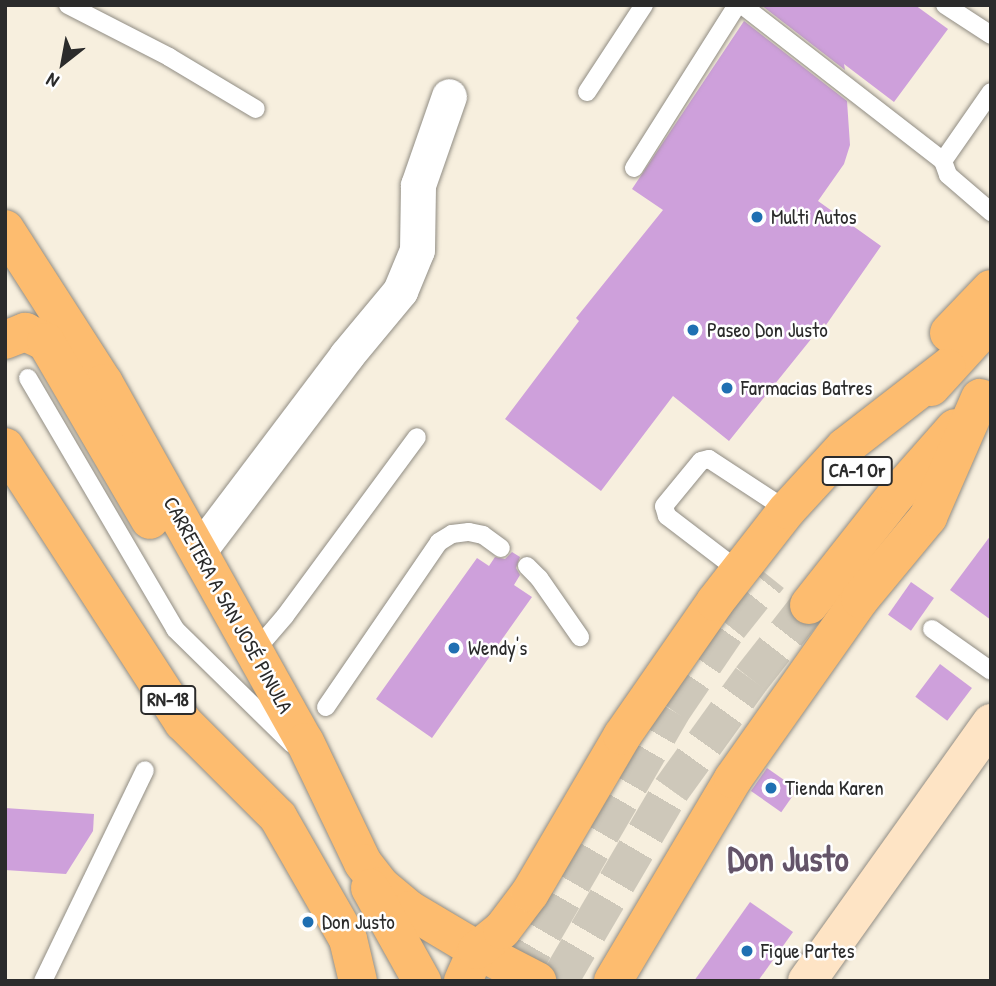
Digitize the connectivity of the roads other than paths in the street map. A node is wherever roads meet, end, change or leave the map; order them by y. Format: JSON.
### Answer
{"nodes":[{"id":1,"x":68,"y":5,"type":"edge"},
{"id":2,"x":644,"y":5,"type":"edge"},
{"id":3,"x":737,"y":5,"type":"edge"},
{"id":4,"x":742,"y":5,"type":"edge"},
{"id":5,"x":945,"y":5,"type":"edge"},
{"id":6,"x":991,"y":35,"type":"edge"},
{"id":7,"x":587,"y":92,"type":"dead end"},
{"id":8,"x":991,"y":93,"type":"edge"},
{"id":9,"x":449,"y":96,"type":"dead end"},
{"id":10,"x":256,"y":109,"type":"dead end"},
{"id":11,"x":943,"y":161,"type":"junction"},
{"id":12,"x":634,"y":167,"type":"dead end"},
{"id":13,"x":991,"y":212,"type":"edge"},
{"id":14,"x":5,"y":229,"type":"edge"},
{"id":15,"x":991,"y":289,"type":"edge"},
{"id":16,"x":991,"y":321,"type":"edge"},
{"id":17,"x":5,"y":340,"type":"edge"},
{"id":18,"x":947,"y":368,"type":"junction"},
{"id":19,"x":28,"y":378,"type":"dead end"},
{"id":20,"x":985,"y":392,"type":"edge"},
{"id":21,"x":417,"y":437,"type":"dead end"},
{"id":22,"x":991,"y":439,"type":"edge"},
{"id":23,"x":5,"y":447,"type":"edge"},
{"id":24,"x":845,"y":447,"type":"junction"},
{"id":25,"x":787,"y":510,"type":"junction"},
{"id":26,"x":928,"y":517,"type":"junction"},
{"id":27,"x":501,"y":548,"type":"dead end"},
{"id":28,"x":198,"y":552,"type":"junction"},
{"id":29,"x":527,"y":566,"type":"dead end"},
{"id":30,"x":754,"y":574,"type":"junction"},
{"id":31,"x":809,"y":605,"type":"tunnel mouth"},
{"id":32,"x":932,"y":629,"type":"dead end"},
{"id":33,"x":580,"y":637,"type":"dead end"},
{"id":34,"x":259,"y":659,"type":"junction"},
{"id":35,"x":991,"y":671,"type":"edge"},
{"id":36,"x":327,"y":707,"type":"dead end"},
{"id":37,"x":991,"y":723,"type":"edge"},
{"id":38,"x":304,"y":747,"type":"junction"},
{"id":39,"x":145,"y":770,"type":"dead end"},
{"id":40,"x":348,"y":939,"type":"junction"},
{"id":41,"x":470,"y":965,"type":"edge"},
{"id":42,"x":43,"y":981,"type":"edge"},
{"id":43,"x":351,"y":981,"type":"edge"},
{"id":44,"x":358,"y":981,"type":"edge"},
{"id":45,"x":422,"y":981,"type":"edge"},
{"id":46,"x":537,"y":981,"type":"edge"},
{"id":47,"x":613,"y":981,"type":"edge"},
{"id":48,"x":807,"y":981,"type":"edge"}],
"edges":[{"from":1,"to":10,"type":"lane"},
{"from":2,"to":7,"type":"lane"},
{"from":3,"to":12,"type":"lane"},
{"from":4,"to":11,"type":"lane"},
{"from":5,"to":6,"type":"lane"},
{"from":8,"to":11,"type":"lane"},
{"from":9,"to":28,"type":"street"},
{"from":11,"to":13,"type":"lane"},
{"from":14,"to":28,"type":"main road","name":"CARRETERA A SAN JOSÉ PINULA"},
{"from":15,"to":24,"type":"main road"},
{"from":16,"to":18,"type":"main road","number":"CA-1 Or"},
{"from":17,"to":34,"type":"main road"},
{"from":18,"to":24,"type":"main road"},
{"from":18,"to":30,"type":"main road","number":"CA-1 Or"},
{"from":19,"to":38,"type":"lane"},
{"from":20,"to":26,"type":"main road"},
{"from":20,"to":31,"type":"main road","number":"CA-1 Or"},
{"from":21,"to":34,"type":"lane"},
{"from":22,"to":26,"type":"main road"},
{"from":23,"to":40,"type":"main road","number":"RN-18"},
{"from":24,"to":25,"type":"main road"},
{"from":25,"to":30,"type":"main road"},
{"from":25,"to":30,"type":"lane"},
{"from":26,"to":47,"type":"main road"},
{"from":27,"to":36,"type":"lane"},
{"from":28,"to":34,"type":"main road","name":"CARRETERA A SAN JOSÉ PINULA"},
{"from":29,"to":33,"type":"lane"},
{"from":30,"to":41,"type":"main road"},
{"from":32,"to":35,"type":"lane"},
{"from":34,"to":38,"type":"main road","name":"CARRETERA A SAN JOSÉ PINULA"},
{"from":37,"to":48,"type":"street"},
{"from":38,"to":41,"type":"main road","name":"CARRETERA A SAN JOSÉ PINULA"},
{"from":38,"to":45,"type":"main road"},
{"from":39,"to":42,"type":"lane"},
{"from":40,"to":43,"type":"main road"},
{"from":40,"to":44,"type":"main road","number":"RN-18"},
{"from":41,"to":46,"type":"main road","name":"CARRETERA A SAN JOSÉ PINULA"}]}
